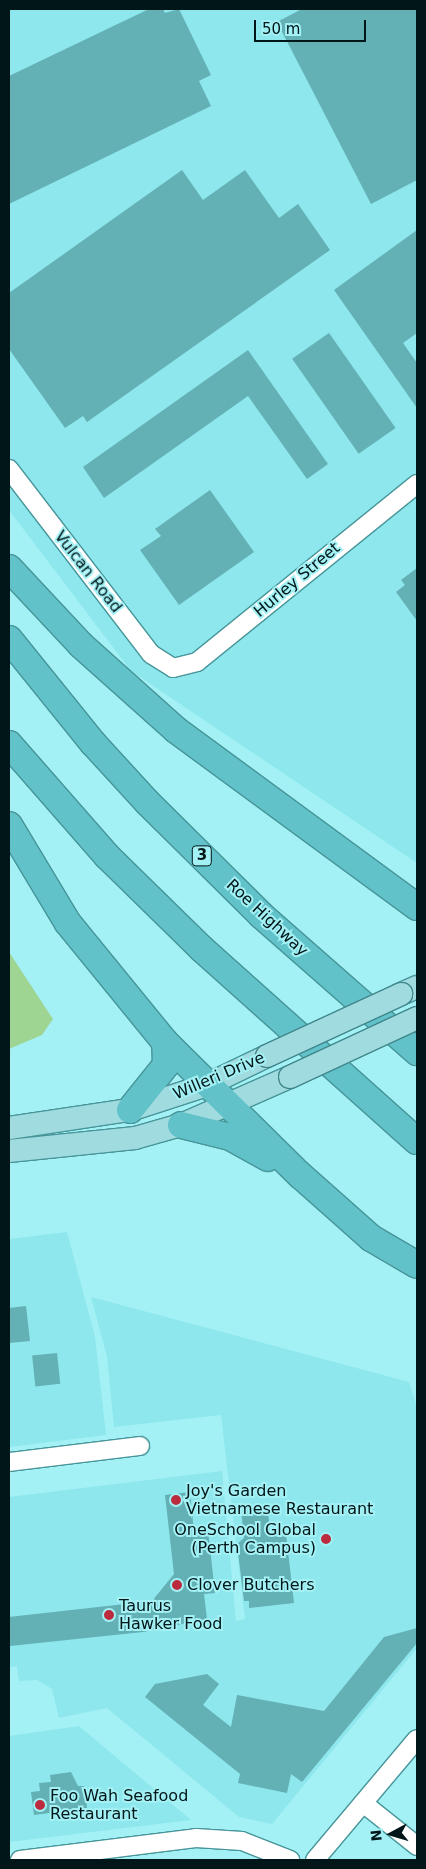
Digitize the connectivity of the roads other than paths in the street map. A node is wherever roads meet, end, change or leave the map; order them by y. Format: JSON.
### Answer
{"nodes":[{"id":1,"x":9,"y":469,"type":"edge"},
{"id":2,"x":417,"y":484,"type":"edge"},
{"id":3,"x":9,"y":568,"type":"edge"},
{"id":4,"x":9,"y":638,"type":"edge"},
{"id":5,"x":173,"y":668,"type":"joint"},
{"id":6,"x":9,"y":744,"type":"edge"},
{"id":7,"x":9,"y":825,"type":"edge"},
{"id":8,"x":352,"y":859,"type":"junction"},
{"id":9,"x":417,"y":907,"type":"edge"},
{"id":10,"x":417,"y":926,"type":"edge"},
{"id":11,"x":409,"y":991,"type":"edge"},
{"id":12,"x":417,"y":1018,"type":"edge"},
{"id":13,"x":165,"y":1042,"type":"junction"},
{"id":14,"x":417,"y":1052,"type":"edge"},
{"id":15,"x":207,"y":1085,"type":"junction"},
{"id":16,"x":227,"y":1106,"type":"junction"},
{"id":17,"x":130,"y":1110,"type":"junction"},
{"id":18,"x":181,"y":1125,"type":"junction"},
{"id":19,"x":9,"y":1128,"type":"edge"},
{"id":20,"x":417,"y":1141,"type":"edge"},
{"id":21,"x":9,"y":1152,"type":"edge"},
{"id":22,"x":300,"y":1175,"type":"junction"},
{"id":23,"x":417,"y":1265,"type":"edge"},
{"id":24,"x":140,"y":1446,"type":"dead end"},
{"id":25,"x":9,"y":1462,"type":"edge"},
{"id":26,"x":417,"y":1739,"type":"edge"},
{"id":27,"x":363,"y":1803,"type":"junction"},
{"id":28,"x":417,"y":1846,"type":"edge"},
{"id":29,"x":20,"y":1860,"type":"edge"},
{"id":30,"x":290,"y":1860,"type":"edge"},
{"id":31,"x":315,"y":1860,"type":"edge"}],
"edges":[{"from":1,"to":5,"type":"street","name":"Vulcan Road"},
{"from":2,"to":5,"type":"street","name":"Hurley Street"},
{"from":3,"to":8,"type":"highway"},
{"from":4,"to":14,"type":"highway","name":"Roe Highway","number":"3"},
{"from":6,"to":20,"type":"highway"},
{"from":7,"to":13,"type":"highway"},
{"from":8,"to":9,"type":"highway"},
{"from":8,"to":10,"type":"highway"},
{"from":11,"to":15,"type":"main road","name":"Willeri Drive","bridge":true},
{"from":12,"to":16,"type":"main road","name":"Willeri Drive","bridge":true},
{"from":13,"to":15,"type":"highway"},
{"from":13,"to":17,"type":"highway"},
{"from":15,"to":16,"type":"highway"},
{"from":15,"to":17,"type":"main road","name":"Willeri Drive"},
{"from":16,"to":18,"type":"main road","name":"Willeri Drive"},
{"from":16,"to":22,"type":"highway"},
{"from":17,"to":19,"type":"main road","name":"Willeri Drive"},
{"from":18,"to":21,"type":"main road","name":"Willeri Drive"},
{"from":18,"to":22,"type":"highway"},
{"from":22,"to":23,"type":"highway"},
{"from":24,"to":25,"type":"street"},
{"from":26,"to":27,"type":"street"},
{"from":27,"to":28,"type":"street"},
{"from":27,"to":31,"type":"street"},
{"from":29,"to":30,"type":"street"}]}
